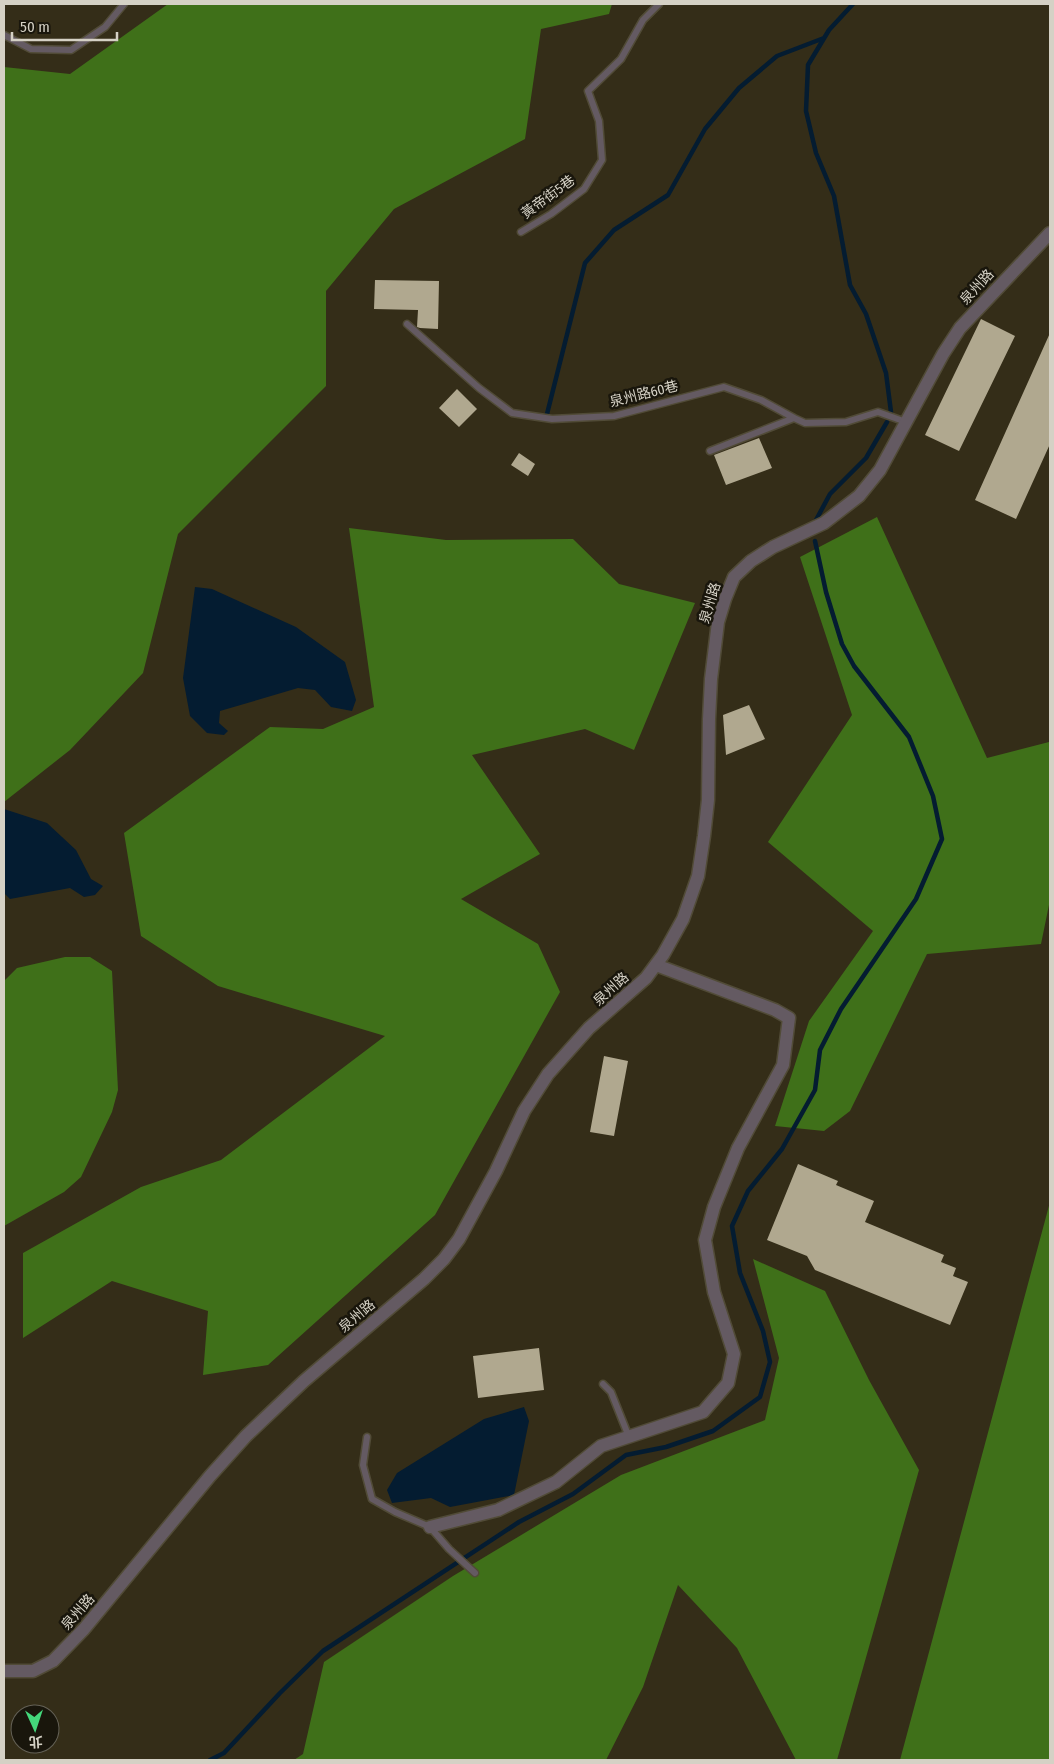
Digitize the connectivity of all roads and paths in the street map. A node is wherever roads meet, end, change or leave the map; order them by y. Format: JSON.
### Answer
{"nodes":[{"id":1,"x":124,"y":4,"type":"edge"},
{"id":2,"x":659,"y":4,"type":"edge"},
{"id":3,"x":4,"y":35,"type":"edge"},
{"id":4,"x":521,"y":232,"type":"dead end"},
{"id":5,"x":1050,"y":233,"type":"edge"},
{"id":6,"x":406,"y":324,"type":"dead end"},
{"id":7,"x":794,"y":418,"type":"junction"},
{"id":8,"x":906,"y":422,"type":"junction"},
{"id":9,"x":710,"y":451,"type":"dead end"},
{"id":10,"x":656,"y":965,"type":"junction"},
{"id":11,"x":603,"y":1384,"type":"dead end"},
{"id":12,"x":367,"y":1437,"type":"dead end"},
{"id":13,"x":629,"y":1437,"type":"junction"},
{"id":14,"x":430,"y":1527,"type":"junction"},
{"id":15,"x":475,"y":1573,"type":"dead end"},
{"id":16,"x":4,"y":1671,"type":"edge"}],
"edges":[{"from":1,"to":3,"type":"lane"},
{"from":2,"to":4,"type":"lane","name":"黃帝街5巷"},
{"from":5,"to":8,"type":"street","name":"泉州路"},
{"from":6,"to":7,"type":"lane","name":"泉州路60巷"},
{"from":7,"to":8,"type":"lane","name":"泉州路60巷"},
{"from":7,"to":9,"type":"lane"},
{"from":8,"to":10,"type":"street","name":"泉州路"},
{"from":10,"to":13,"type":"street"},
{"from":10,"to":16,"type":"street","name":"泉州路"},
{"from":11,"to":13,"type":"lane"},
{"from":12,"to":14,"type":"lane"},
{"from":13,"to":14,"type":"street"},
{"from":14,"to":15,"type":"lane"}]}
